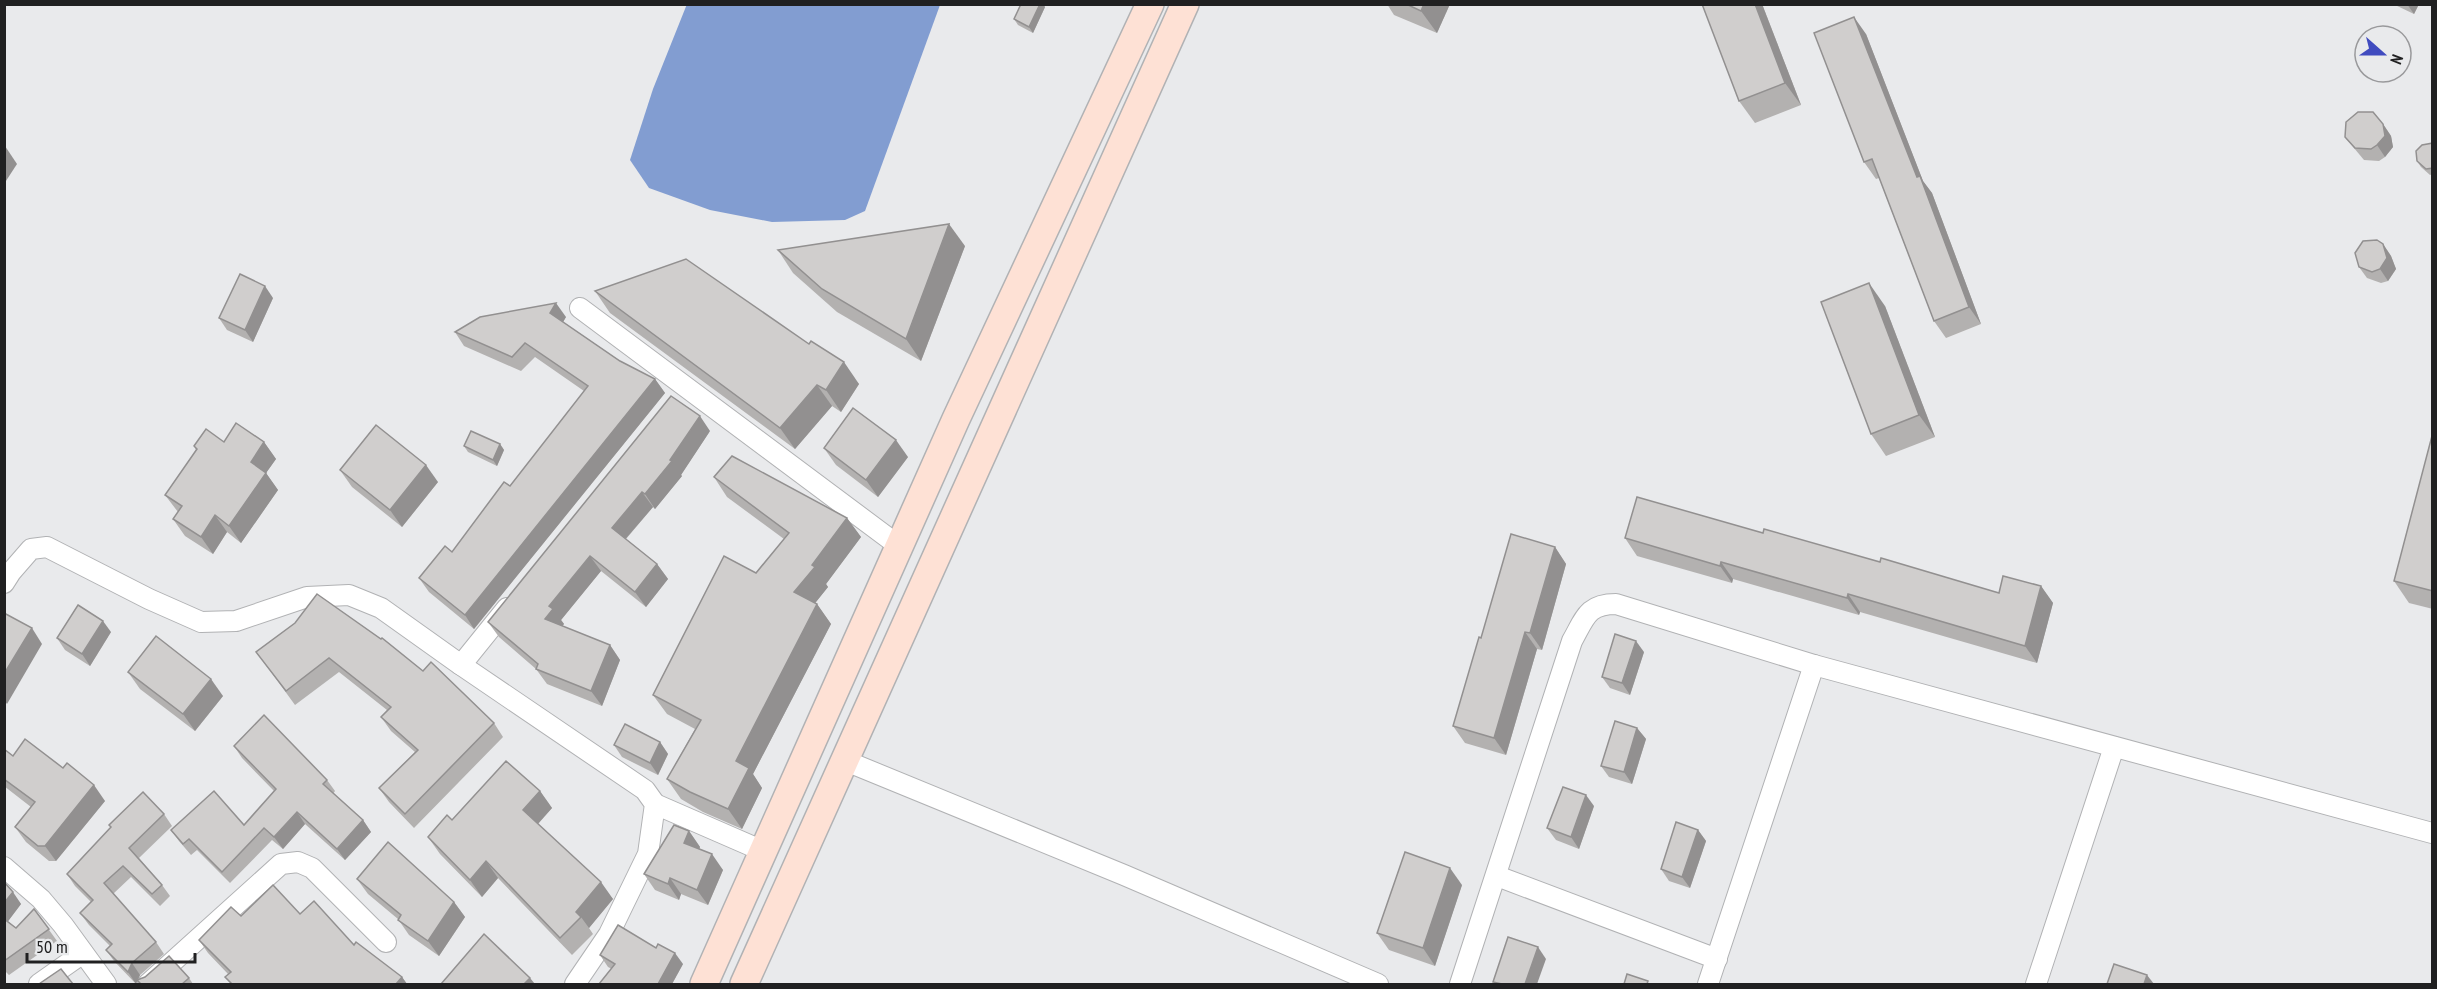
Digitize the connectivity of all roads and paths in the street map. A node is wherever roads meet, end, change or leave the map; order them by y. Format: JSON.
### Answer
{"nodes":[{"id":1,"x":1150,"y":4,"type":"edge"},
{"id":2,"x":1185,"y":4,"type":"edge"},
{"id":3,"x":580,"y":308,"type":"dead end"},
{"id":4,"x":686,"y":386,"type":"junction"},
{"id":5,"x":671,"y":405,"type":"edge"},
{"id":6,"x":899,"y":546,"type":"junction"},
{"id":7,"x":4,"y":583,"type":"edge"},
{"id":8,"x":521,"y":591,"type":"edge"},
{"id":9,"x":461,"y":665,"type":"junction"},
{"id":10,"x":1814,"y":665,"type":"junction"},
{"id":11,"x":2114,"y":747,"type":"junction"},
{"id":12,"x":846,"y":761,"type":"junction"},
{"id":13,"x":655,"y":804,"type":"junction"},
{"id":14,"x":2433,"y":833,"type":"edge"},
{"id":15,"x":763,"y":851,"type":"junction"},
{"id":16,"x":4,"y":867,"type":"edge"},
{"id":17,"x":1497,"y":876,"type":"junction"},
{"id":18,"x":386,"y":942,"type":"dead end"},
{"id":19,"x":83,"y":953,"type":"junction"},
{"id":20,"x":1717,"y":959,"type":"junction"},
{"id":21,"x":39,"y":984,"type":"edge"},
{"id":22,"x":106,"y":984,"type":"edge"},
{"id":23,"x":148,"y":984,"type":"edge"},
{"id":24,"x":575,"y":984,"type":"edge"},
{"id":25,"x":704,"y":984,"type":"edge"},
{"id":26,"x":744,"y":984,"type":"edge"},
{"id":27,"x":1378,"y":984,"type":"edge"},
{"id":28,"x":1460,"y":984,"type":"edge"},
{"id":29,"x":1708,"y":984,"type":"edge"},
{"id":30,"x":2036,"y":984,"type":"edge"}],
"edges":[{"from":1,"to":6,"type":"main road"},
{"from":2,"to":12,"type":"main road"},
{"from":3,"to":4,"type":"street"},
{"from":4,"to":5,"type":"street"},
{"from":4,"to":6,"type":"street"},
{"from":6,"to":15,"type":"main road"},
{"from":7,"to":9,"type":"street"},
{"from":8,"to":9,"type":"street"},
{"from":9,"to":13,"type":"street"},
{"from":10,"to":11,"type":"street"},
{"from":10,"to":17,"type":"street"},
{"from":10,"to":20,"type":"street"},
{"from":11,"to":14,"type":"street"},
{"from":11,"to":30,"type":"street"},
{"from":12,"to":26,"type":"main road"},
{"from":12,"to":27,"type":"street"},
{"from":13,"to":15,"type":"street"},
{"from":13,"to":24,"type":"street"},
{"from":15,"to":25,"type":"main road"},
{"from":16,"to":19,"type":"street"},
{"from":17,"to":20,"type":"street"},
{"from":17,"to":28,"type":"street"},
{"from":18,"to":23,"type":"street"},
{"from":19,"to":21,"type":"street"},
{"from":19,"to":22,"type":"street"},
{"from":20,"to":29,"type":"street"}]}
